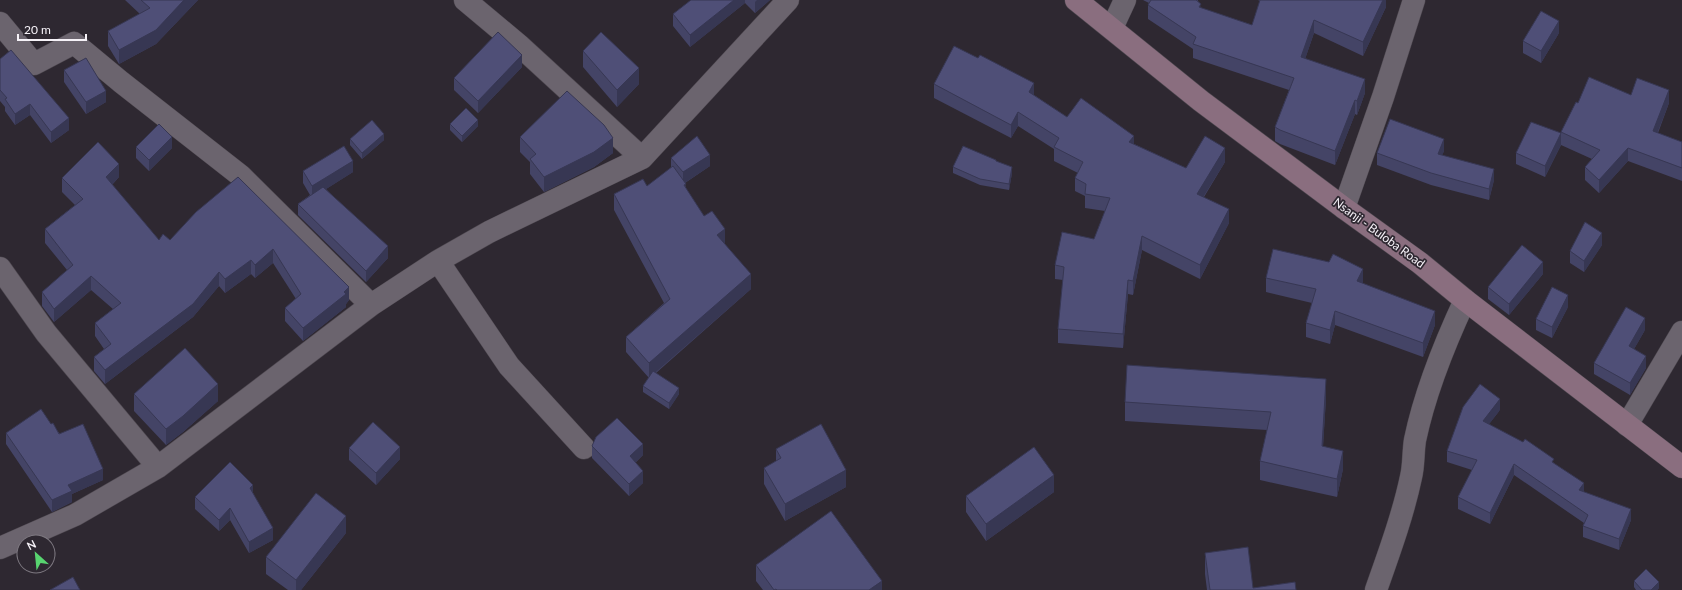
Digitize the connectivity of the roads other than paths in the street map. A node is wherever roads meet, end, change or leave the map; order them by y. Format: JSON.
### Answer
{"nodes":[{"id":1,"x":465,"y":0,"type":"edge"},
{"id":2,"x":788,"y":0,"type":"edge"},
{"id":3,"x":1076,"y":0,"type":"edge"},
{"id":4,"x":1125,"y":0,"type":"edge"},
{"id":5,"x":1414,"y":0,"type":"edge"},
{"id":6,"x":0,"y":23,"type":"edge"},
{"id":7,"x":1112,"y":28,"type":"junction"},
{"id":8,"x":642,"y":158,"type":"junction"},
{"id":9,"x":1344,"y":208,"type":"junction"},
{"id":10,"x":438,"y":261,"type":"junction"},
{"id":11,"x":0,"y":268,"type":"edge"},
{"id":12,"x":1466,"y":300,"type":"junction"},
{"id":13,"x":371,"y":306,"type":"junction"},
{"id":14,"x":1682,"y":332,"type":"edge"},
{"id":15,"x":1627,"y":425,"type":"junction"},
{"id":16,"x":584,"y":448,"type":"dead end"},
{"id":17,"x":158,"y":467,"type":"junction"},
{"id":18,"x":1682,"y":467,"type":"edge"},
{"id":19,"x":0,"y":548,"type":"edge"},
{"id":20,"x":1376,"y":590,"type":"edge"}],
"edges":[{"from":1,"to":8,"type":"street"},
{"from":2,"to":8,"type":"street"},
{"from":3,"to":7,"type":"main road","name":"Nsanji - Buloba Road"},
{"from":4,"to":7,"type":"street"},
{"from":5,"to":9,"type":"street"},
{"from":6,"to":13,"type":"street"},
{"from":7,"to":9,"type":"main road","name":"Nsanji - Buloba Road"},
{"from":8,"to":10,"type":"street"},
{"from":9,"to":12,"type":"main road","name":"Nsanji - Buloba Road"},
{"from":10,"to":13,"type":"street"},
{"from":10,"to":16,"type":"street"},
{"from":11,"to":17,"type":"street"},
{"from":12,"to":15,"type":"main road","name":"Nsanji - Buloba Road"},
{"from":12,"to":20,"type":"street"},
{"from":13,"to":17,"type":"street"},
{"from":14,"to":15,"type":"street"},
{"from":15,"to":18,"type":"main road","name":"Nsanji - Buloba Road"},
{"from":17,"to":19,"type":"street"}]}
